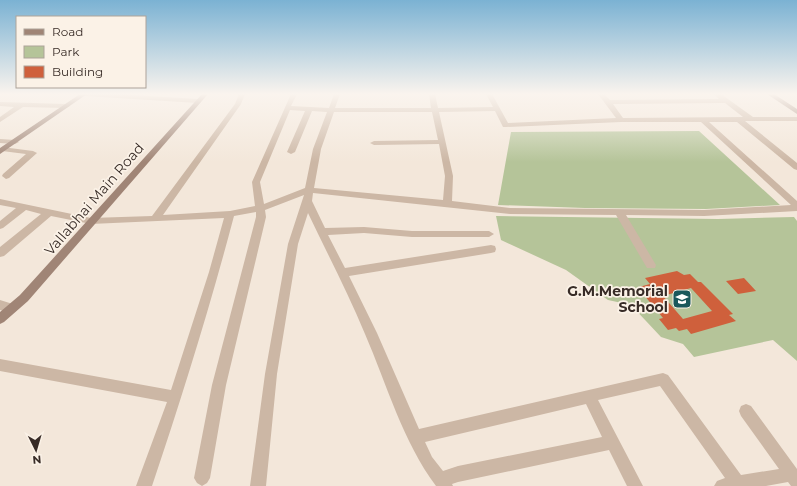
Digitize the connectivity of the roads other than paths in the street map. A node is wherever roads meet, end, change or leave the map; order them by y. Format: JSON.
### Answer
{"nodes":[{"id":1,"x":51,"y":117,"type":"edge"},
{"id":2,"x":184,"y":117,"type":"edge"},
{"id":3,"x":229,"y":117,"type":"edge"},
{"id":4,"x":283,"y":117,"type":"edge"},
{"id":5,"x":306,"y":117,"type":"edge"},
{"id":6,"x":329,"y":117,"type":"edge"},
{"id":7,"x":437,"y":117,"type":"edge"},
{"id":8,"x":501,"y":117,"type":"edge"},
{"id":9,"x":619,"y":117,"type":"edge"},
{"id":10,"x":748,"y":117,"type":"edge"},
{"id":11,"x":621,"y":120,"type":"junction"},
{"id":12,"x":740,"y":120,"type":"junction"},
{"id":13,"x":752,"y":120,"type":"junction"},
{"id":14,"x":797,"y":120,"type":"edge"},
{"id":15,"x":704,"y":121,"type":"junction"},
{"id":16,"x":0,"y":140,"type":"edge"},
{"id":17,"x":15,"y":142,"type":"junction"},
{"id":18,"x":443,"y":142,"type":"junction"},
{"id":19,"x":374,"y":143,"type":"dead end"},
{"id":20,"x":2,"y":151,"type":"edge"},
{"id":21,"x":291,"y":152,"type":"dead end"},
{"id":22,"x":797,"y":167,"type":"edge"},
{"id":23,"x":6,"y":176,"type":"dead end"},
{"id":24,"x":308,"y":196,"type":"junction"},
{"id":25,"x":0,"y":202,"type":"edge"},
{"id":26,"x":447,"y":204,"type":"junction"},
{"id":27,"x":24,"y":207,"type":"junction"},
{"id":28,"x":797,"y":207,"type":"edge"},
{"id":29,"x":261,"y":208,"type":"junction"},
{"id":30,"x":49,"y":212,"type":"junction"},
{"id":31,"x":619,"y":212,"type":"junction"},
{"id":32,"x":230,"y":214,"type":"junction"},
{"id":33,"x":155,"y":219,"type":"junction"},
{"id":34,"x":91,"y":221,"type":"junction"},
{"id":35,"x":0,"y":226,"type":"edge"},
{"id":36,"x":323,"y":232,"type":"junction"},
{"id":37,"x":489,"y":234,"type":"dead end"},
{"id":38,"x":491,"y":249,"type":"dead end"},
{"id":39,"x":1,"y":251,"type":"edge"},
{"id":40,"x":651,"y":265,"type":"dead end"},
{"id":41,"x":342,"y":273,"type":"junction"},
{"id":42,"x":0,"y":305,"type":"edge"},
{"id":43,"x":12,"y":308,"type":"junction"},
{"id":44,"x":0,"y":319,"type":"edge"},
{"id":45,"x":0,"y":365,"type":"edge"},
{"id":46,"x":589,"y":396,"type":"junction"},
{"id":47,"x":175,"y":397,"type":"junction"},
{"id":48,"x":746,"y":411,"type":"dead end"},
{"id":49,"x":416,"y":437,"type":"junction"},
{"id":50,"x":612,"y":442,"type":"junction"},
{"id":51,"x":202,"y":478,"type":"dead end"},
{"id":52,"x":794,"y":478,"type":"edge"},
{"id":53,"x":442,"y":483,"type":"edge"},
{"id":54,"x":739,"y":485,"type":"edge"},
{"id":55,"x":144,"y":486,"type":"edge"},
{"id":56,"x":258,"y":486,"type":"edge"},
{"id":57,"x":635,"y":486,"type":"edge"},
{"id":58,"x":722,"y":486,"type":"edge"}],
"edges":[{"from":1,"to":17,"type":"street"},
{"from":2,"to":34,"type":"street","name":"Vallabhai Main Road"},
{"from":3,"to":33,"type":"street"},
{"from":4,"to":29,"type":"street"},
{"from":5,"to":21,"type":"street"},
{"from":6,"to":24,"type":"street"},
{"from":7,"to":18,"type":"street"},
{"from":8,"to":11,"type":"street"},
{"from":9,"to":11,"type":"street"},
{"from":10,"to":13,"type":"street"},
{"from":11,"to":15,"type":"street"},
{"from":12,"to":13,"type":"street"},
{"from":12,"to":15,"type":"street"},
{"from":12,"to":22,"type":"street"},
{"from":13,"to":14,"type":"street"},
{"from":15,"to":28,"type":"street"},
{"from":16,"to":17,"type":"street"},
{"from":17,"to":20,"type":"street"},
{"from":18,"to":19,"type":"street"},
{"from":18,"to":26,"type":"street"},
{"from":20,"to":23,"type":"street"},
{"from":24,"to":26,"type":"street"},
{"from":24,"to":29,"type":"street"},
{"from":24,"to":36,"type":"street"},
{"from":24,"to":56,"type":"street"},
{"from":25,"to":27,"type":"street"},
{"from":26,"to":31,"type":"street"},
{"from":27,"to":30,"type":"street"},
{"from":27,"to":35,"type":"street"},
{"from":28,"to":31,"type":"street"},
{"from":29,"to":32,"type":"street"},
{"from":29,"to":51,"type":"street"},
{"from":30,"to":34,"type":"street"},
{"from":30,"to":39,"type":"street"},
{"from":31,"to":40,"type":"street"},
{"from":32,"to":33,"type":"street"},
{"from":32,"to":47,"type":"street"},
{"from":33,"to":34,"type":"street"},
{"from":34,"to":43,"type":"street","name":"Vallabhai Main Road"},
{"from":36,"to":37,"type":"street"},
{"from":36,"to":41,"type":"street"},
{"from":38,"to":41,"type":"street"},
{"from":41,"to":49,"type":"street"},
{"from":42,"to":43,"type":"street"},
{"from":43,"to":44,"type":"street","name":"Vallabhai Main Road"},
{"from":45,"to":47,"type":"street"},
{"from":46,"to":49,"type":"street"},
{"from":46,"to":50,"type":"street"},
{"from":46,"to":54,"type":"street"},
{"from":47,"to":55,"type":"street"},
{"from":48,"to":52,"type":"street"},
{"from":49,"to":53,"type":"street"},
{"from":50,"to":53,"type":"street"},
{"from":50,"to":57,"type":"street"},
{"from":52,"to":54,"type":"street"},
{"from":54,"to":58,"type":"street"}]}
